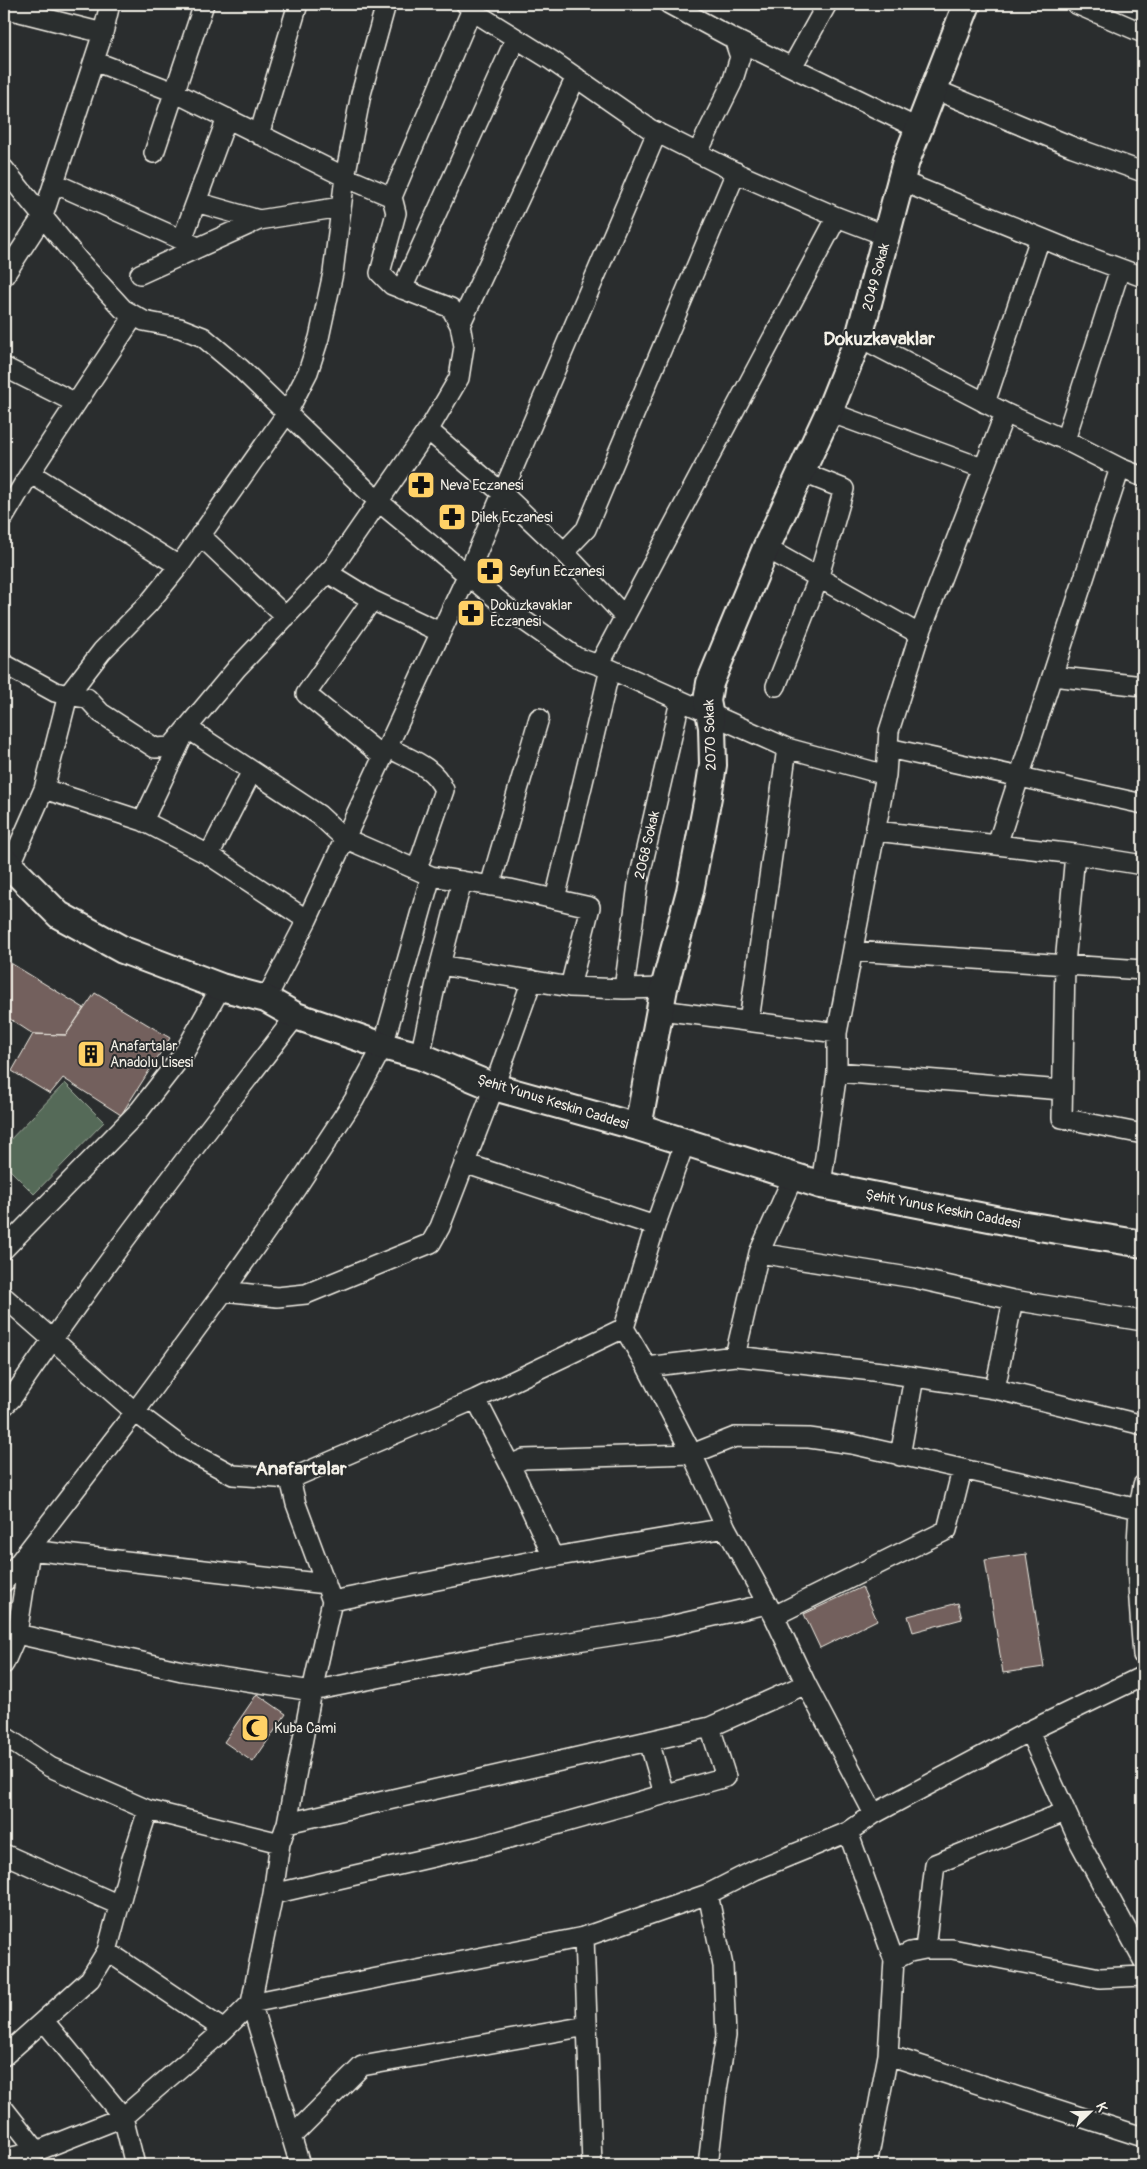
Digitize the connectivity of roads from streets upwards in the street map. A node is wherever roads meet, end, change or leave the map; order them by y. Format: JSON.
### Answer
{"nodes":[{"id":1,"x":110,"y":4,"type":"edge"},
{"id":2,"x":204,"y":4,"type":"edge"},
{"id":3,"x":298,"y":4,"type":"edge"},
{"id":4,"x":386,"y":4,"type":"edge"},
{"id":5,"x":669,"y":4,"type":"edge"},
{"id":6,"x":827,"y":4,"type":"edge"},
{"id":7,"x":967,"y":4,"type":"edge"},
{"id":8,"x":1076,"y":4,"type":"edge"},
{"id":9,"x":469,"y":6,"type":"edge"},
{"id":10,"x":4,"y":8,"type":"edge"},
{"id":11,"x":103,"y":33,"type":"junction"},
{"id":12,"x":1143,"y":33,"type":"edge"},
{"id":13,"x":516,"y":38,"type":"junction"},
{"id":14,"x":734,"y":39,"type":"junction"},
{"id":15,"x":94,"y":61,"type":"junction"},
{"id":16,"x":792,"y":67,"type":"junction"},
{"id":17,"x":576,"y":77,"type":"junction"},
{"id":18,"x":934,"y":90,"type":"junction"},
{"id":19,"x":174,"y":92,"type":"junction"},
{"id":20,"x":227,"y":118,"type":"junction"},
{"id":21,"x":919,"y":129,"type":"junction"},
{"id":22,"x":657,"y":132,"type":"junction"},
{"id":23,"x":259,"y":135,"type":"junction"},
{"id":24,"x":698,"y":152,"type":"junction"},
{"id":25,"x":154,"y":153,"type":"dead end"},
{"id":26,"x":4,"y":169,"type":"edge"},
{"id":27,"x":736,"y":172,"type":"junction"},
{"id":28,"x":1143,"y":172,"type":"edge"},
{"id":29,"x":345,"y":177,"type":"junction"},
{"id":30,"x":901,"y":181,"type":"junction"},
{"id":31,"x":54,"y":183,"type":"junction"},
{"id":32,"x":392,"y":197,"type":"junction"},
{"id":33,"x":196,"y":202,"type":"junction"},
{"id":34,"x":341,"y":207,"type":"junction"},
{"id":35,"x":43,"y":216,"type":"junction"},
{"id":36,"x":837,"y":218,"type":"junction"},
{"id":37,"x":259,"y":220,"type":"junction"},
{"id":38,"x":887,"y":236,"type":"junction"},
{"id":39,"x":1040,"y":238,"type":"junction"},
{"id":40,"x":190,"y":243,"type":"junction"},
{"id":41,"x":1120,"y":269,"type":"junction"},
{"id":42,"x":140,"y":274,"type":"dead end"},
{"id":43,"x":4,"y":276,"type":"edge"},
{"id":44,"x":1143,"y":277,"type":"edge"},
{"id":45,"x":402,"y":289,"type":"junction"},
{"id":46,"x":134,"y":316,"type":"junction"},
{"id":47,"x":460,"y":325,"type":"junction"},
{"id":48,"x":860,"y":337,"type":"junction"},
{"id":49,"x":4,"y":367,"type":"edge"},
{"id":50,"x":984,"y":403,"type":"junction"},
{"id":51,"x":76,"y":404,"type":"junction"},
{"id":52,"x":830,"y":412,"type":"junction"},
{"id":53,"x":287,"y":413,"type":"junction"},
{"id":54,"x":1005,"y":413,"type":"junction"},
{"id":55,"x":428,"y":430,"type":"junction"},
{"id":56,"x":1065,"y":440,"type":"junction"},
{"id":57,"x":982,"y":468,"type":"junction"},
{"id":58,"x":1120,"y":468,"type":"junction"},
{"id":59,"x":801,"y":472,"type":"junction"},
{"id":60,"x":30,"y":473,"type":"junction"},
{"id":61,"x":1143,"y":477,"type":"edge"},
{"id":62,"x":502,"y":493,"type":"junction"},
{"id":63,"x":378,"y":501,"type":"junction"},
{"id":64,"x":4,"y":517,"type":"edge"},
{"id":65,"x":200,"y":535,"type":"junction"},
{"id":66,"x":766,"y":548,"type":"junction"},
{"id":67,"x":564,"y":552,"type":"junction"},
{"id":68,"x":179,"y":566,"type":"junction"},
{"id":69,"x":328,"y":572,"type":"junction"},
{"id":70,"x":467,"y":576,"type":"junction"},
{"id":71,"x":818,"y":578,"type":"junction"},
{"id":72,"x":372,"y":600,"type":"junction"},
{"id":73,"x":286,"y":617,"type":"junction"},
{"id":74,"x":625,"y":617,"type":"junction"},
{"id":75,"x":440,"y":632,"type":"junction"},
{"id":76,"x":919,"y":634,"type":"junction"},
{"id":77,"x":4,"y":664,"type":"edge"},
{"id":78,"x":605,"y":668,"type":"junction"},
{"id":79,"x":1052,"y":676,"type":"junction"},
{"id":80,"x":776,"y":686,"type":"dead end"},
{"id":81,"x":1143,"y":686,"type":"edge"},
{"id":82,"x":68,"y":695,"type":"junction"},
{"id":83,"x":680,"y":701,"type":"junction"},
{"id":84,"x":708,"y":713,"type":"junction"},
{"id":85,"x":539,"y":718,"type":"dead end"},
{"id":86,"x":187,"y":728,"type":"junction"},
{"id":87,"x":787,"y":748,"type":"junction"},
{"id":88,"x":888,"y":748,"type":"junction"},
{"id":89,"x":385,"y":752,"type":"junction"},
{"id":90,"x":252,"y":771,"type":"junction"},
{"id":91,"x":886,"y":775,"type":"junction"},
{"id":92,"x":1019,"y":778,"type":"junction"},
{"id":93,"x":44,"y":789,"type":"junction"},
{"id":94,"x":1143,"y":804,"type":"edge"},
{"id":95,"x":143,"y":821,"type":"junction"},
{"id":96,"x":876,"y":832,"type":"junction"},
{"id":97,"x":344,"y":838,"type":"junction"},
{"id":98,"x":997,"y":845,"type":"junction"},
{"id":99,"x":1076,"y":854,"type":"junction"},
{"id":100,"x":209,"y":855,"type":"junction"},
{"id":101,"x":7,"y":863,"type":"edge"},
{"id":102,"x":1143,"y":865,"type":"edge"},
{"id":103,"x":424,"y":873,"type":"junction"},
{"id":104,"x":462,"y":881,"type":"junction"},
{"id":105,"x":490,"y":886,"type":"junction"},
{"id":106,"x":555,"y":899,"type":"junction"},
{"id":107,"x":307,"y":920,"type":"junction"},
{"id":108,"x":853,"y":951,"type":"junction"},
{"id":109,"x":1065,"y":964,"type":"junction"},
{"id":110,"x":440,"y":965,"type":"junction"},
{"id":111,"x":1143,"y":970,"type":"edge"},
{"id":112,"x":532,"y":980,"type":"junction"},
{"id":113,"x":221,"y":986,"type":"junction"},
{"id":114,"x":570,"y":987,"type":"junction"},
{"id":115,"x":624,"y":990,"type":"junction"},
{"id":116,"x":266,"y":999,"type":"junction"},
{"id":117,"x":662,"y":999,"type":"junction"},
{"id":118,"x":296,"y":1016,"type":"junction"},
{"id":119,"x":749,"y":1021,"type":"junction"},
{"id":120,"x":838,"y":1033,"type":"junction"},
{"id":121,"x":383,"y":1046,"type":"junction"},
{"id":122,"x":420,"y":1056,"type":"junction"},
{"id":123,"x":837,"y":1072,"type":"junction"},
{"id":124,"x":494,"y":1087,"type":"junction"},
{"id":125,"x":1062,"y":1090,"type":"junction"},
{"id":126,"x":638,"y":1127,"type":"junction"},
{"id":127,"x":1143,"y":1134,"type":"edge"},
{"id":128,"x":685,"y":1142,"type":"junction"},
{"id":129,"x":464,"y":1163,"type":"junction"},
{"id":130,"x":793,"y":1178,"type":"junction"},
{"id":131,"x":821,"y":1185,"type":"junction"},
{"id":132,"x":655,"y":1226,"type":"junction"},
{"id":133,"x":1143,"y":1244,"type":"edge"},
{"id":134,"x":4,"y":1248,"type":"edge"},
{"id":135,"x":759,"y":1253,"type":"junction"},
{"id":136,"x":224,"y":1291,"type":"junction"},
{"id":137,"x":4,"y":1297,"type":"edge"},
{"id":138,"x":1012,"y":1300,"type":"junction"},
{"id":139,"x":1143,"y":1321,"type":"edge"},
{"id":140,"x":624,"y":1328,"type":"junction"},
{"id":141,"x":52,"y":1340,"type":"junction"},
{"id":142,"x":735,"y":1356,"type":"junction"},
{"id":143,"x":647,"y":1367,"type":"junction"},
{"id":144,"x":914,"y":1377,"type":"junction"},
{"id":145,"x":995,"y":1389,"type":"junction"},
{"id":146,"x":476,"y":1399,"type":"junction"},
{"id":147,"x":4,"y":1406,"type":"edge"},
{"id":148,"x":135,"y":1412,"type":"junction"},
{"id":149,"x":1143,"y":1425,"type":"edge"},
{"id":150,"x":692,"y":1454,"type":"junction"},
{"id":151,"x":900,"y":1456,"type":"junction"},
{"id":152,"x":510,"y":1465,"type":"junction"},
{"id":153,"x":962,"y":1470,"type":"junction"},
{"id":154,"x":290,"y":1479,"type":"junction"},
{"id":155,"x":1143,"y":1485,"type":"edge"},
{"id":156,"x":1141,"y":1510,"type":"edge"},
{"id":157,"x":726,"y":1528,"type":"junction"},
{"id":158,"x":30,"y":1550,"type":"junction"},
{"id":159,"x":553,"y":1557,"type":"junction"},
{"id":160,"x":4,"y":1582,"type":"edge"},
{"id":161,"x":329,"y":1592,"type":"junction"},
{"id":162,"x":771,"y":1610,"type":"junction"},
{"id":163,"x":10,"y":1630,"type":"edge"},
{"id":164,"x":1143,"y":1655,"type":"edge"},
{"id":165,"x":4,"y":1664,"type":"edge"},
{"id":166,"x":1143,"y":1676,"type":"edge"},
{"id":167,"x":806,"y":1684,"type":"junction"},
{"id":168,"x":312,"y":1691,"type":"junction"},
{"id":169,"x":710,"y":1727,"type":"junction"},
{"id":170,"x":1029,"y":1731,"type":"junction"},
{"id":171,"x":4,"y":1736,"type":"edge"},
{"id":172,"x":649,"y":1741,"type":"junction"},
{"id":173,"x":664,"y":1794,"type":"junction"},
{"id":174,"x":148,"y":1810,"type":"junction"},
{"id":175,"x":1065,"y":1812,"type":"junction"},
{"id":176,"x":874,"y":1814,"type":"junction"},
{"id":177,"x":287,"y":1823,"type":"junction"},
{"id":178,"x":848,"y":1832,"type":"junction"},
{"id":179,"x":280,"y":1843,"type":"junction"},
{"id":180,"x":4,"y":1854,"type":"edge"},
{"id":181,"x":273,"y":1894,"type":"junction"},
{"id":182,"x":708,"y":1894,"type":"junction"},
{"id":183,"x":119,"y":1905,"type":"junction"},
{"id":184,"x":584,"y":1936,"type":"junction"},
{"id":185,"x":925,"y":1949,"type":"junction"},
{"id":186,"x":107,"y":1951,"type":"junction"},
{"id":187,"x":894,"y":1960,"type":"junction"},
{"id":188,"x":1143,"y":1960,"type":"edge"},
{"id":189,"x":1143,"y":1976,"type":"edge"},
{"id":190,"x":251,"y":2003,"type":"junction"},
{"id":191,"x":44,"y":2021,"type":"junction"},
{"id":192,"x":588,"y":2026,"type":"junction"},
{"id":193,"x":224,"y":2030,"type":"junction"},
{"id":194,"x":888,"y":2055,"type":"junction"},
{"id":195,"x":4,"y":2056,"type":"edge"},
{"id":196,"x":4,"y":2108,"type":"edge"},
{"id":197,"x":123,"y":2117,"type":"junction"},
{"id":198,"x":292,"y":2136,"type":"junction"},
{"id":199,"x":1143,"y":2137,"type":"edge"},
{"id":200,"x":37,"y":2151,"type":"junction"},
{"id":201,"x":4,"y":2159,"type":"edge"},
{"id":202,"x":135,"y":2165,"type":"edge"},
{"id":203,"x":300,"y":2165,"type":"edge"},
{"id":204,"x":592,"y":2165,"type":"edge"},
{"id":205,"x":708,"y":2165,"type":"edge"},
{"id":206,"x":868,"y":2165,"type":"edge"}],
"edges":[{"from":1,"to":11,"type":"street"},
{"from":2,"to":19,"type":"street"},
{"from":3,"to":23,"type":"street"},
{"from":4,"to":29,"type":"street"},
{"from":5,"to":14,"type":"street"},
{"from":6,"to":16,"type":"street"},
{"from":7,"to":18,"type":"street","name":"2049 Sokak"},
{"from":8,"to":12,"type":"street"},
{"from":9,"to":13,"type":"street"},
{"from":9,"to":32,"type":"street"},
{"from":10,"to":11,"type":"street"},
{"from":11,"to":15,"type":"street"},
{"from":13,"to":17,"type":"street"},
{"from":13,"to":45,"type":"street"},
{"from":14,"to":16,"type":"street"},
{"from":14,"to":24,"type":"street"},
{"from":15,"to":19,"type":"street"},
{"from":15,"to":31,"type":"street"},
{"from":16,"to":21,"type":"street"},
{"from":17,"to":22,"type":"street"},
{"from":17,"to":47,"type":"street"},
{"from":18,"to":21,"type":"street","name":"2049 Sokak"},
{"from":18,"to":28,"type":"street"},
{"from":19,"to":20,"type":"street"},
{"from":19,"to":25,"type":"street"},
{"from":20,"to":23,"type":"street"},
{"from":20,"to":33,"type":"street"},
{"from":21,"to":30,"type":"street","name":"2049 Sokak"},
{"from":22,"to":24,"type":"street"},
{"from":22,"to":62,"type":"street"},
{"from":23,"to":29,"type":"street"},
{"from":24,"to":27,"type":"street"},
{"from":26,"to":35,"type":"street"},
{"from":27,"to":36,"type":"street"},
{"from":27,"to":67,"type":"street"},
{"from":29,"to":32,"type":"street"},
{"from":29,"to":34,"type":"street"},
{"from":30,"to":38,"type":"street","name":"2049 Sokak"},
{"from":30,"to":39,"type":"street"},
{"from":31,"to":35,"type":"street"},
{"from":31,"to":40,"type":"street"},
{"from":32,"to":45,"type":"street"},
{"from":33,"to":37,"type":"street"},
{"from":33,"to":40,"type":"street"},
{"from":34,"to":37,"type":"street"},
{"from":34,"to":53,"type":"street"},
{"from":35,"to":43,"type":"street"},
{"from":35,"to":46,"type":"street"},
{"from":36,"to":38,"type":"street"},
{"from":36,"to":74,"type":"street"},
{"from":37,"to":40,"type":"street"},
{"from":38,"to":48,"type":"street","name":"2049 Sokak"},
{"from":39,"to":41,"type":"street"},
{"from":39,"to":50,"type":"street"},
{"from":40,"to":42,"type":"street"},
{"from":41,"to":44,"type":"street"},
{"from":41,"to":56,"type":"street"},
{"from":45,"to":47,"type":"street"},
{"from":46,"to":51,"type":"street"},
{"from":46,"to":53,"type":"street"},
{"from":47,"to":55,"type":"street"},
{"from":48,"to":50,"type":"street"},
{"from":48,"to":52,"type":"street","name":"2070 Sokak"},
{"from":49,"to":51,"type":"street"},
{"from":50,"to":54,"type":"street"},
{"from":51,"to":60,"type":"street"},
{"from":52,"to":57,"type":"street"},
{"from":52,"to":59,"type":"street","name":"2070 Sokak"},
{"from":53,"to":63,"type":"street"},
{"from":53,"to":65,"type":"street"},
{"from":54,"to":56,"type":"street"},
{"from":54,"to":57,"type":"street"},
{"from":55,"to":62,"type":"street"},
{"from":55,"to":63,"type":"street"},
{"from":56,"to":58,"type":"street"},
{"from":57,"to":76,"type":"street"},
{"from":58,"to":61,"type":"street"},
{"from":58,"to":79,"type":"street"},
{"from":59,"to":66,"type":"street","name":"2070 Sokak"},
{"from":59,"to":71,"type":"street"},
{"from":60,"to":64,"type":"street"},
{"from":60,"to":68,"type":"street"},
{"from":62,"to":67,"type":"street"},
{"from":62,"to":70,"type":"street"},
{"from":63,"to":69,"type":"street"},
{"from":63,"to":70,"type":"street"},
{"from":65,"to":68,"type":"street"},
{"from":65,"to":73,"type":"street"},
{"from":66,"to":71,"type":"street"},
{"from":66,"to":84,"type":"street","name":"2070 Sokak"},
{"from":67,"to":74,"type":"street"},
{"from":68,"to":82,"type":"street"},
{"from":69,"to":72,"type":"street"},
{"from":69,"to":73,"type":"street"},
{"from":70,"to":75,"type":"street"},
{"from":70,"to":78,"type":"street"},
{"from":71,"to":76,"type":"street"},
{"from":71,"to":80,"type":"street"},
{"from":72,"to":75,"type":"street"},
{"from":72,"to":89,"type":"street"},
{"from":73,"to":86,"type":"street"},
{"from":74,"to":78,"type":"street"},
{"from":75,"to":89,"type":"street"},
{"from":76,"to":88,"type":"street"},
{"from":77,"to":82,"type":"street"},
{"from":78,"to":83,"type":"street"},
{"from":78,"to":106,"type":"street"},
{"from":79,"to":81,"type":"street"},
{"from":79,"to":92,"type":"street"},
{"from":82,"to":86,"type":"street"},
{"from":82,"to":93,"type":"street"},
{"from":83,"to":84,"type":"street"},
{"from":83,"to":115,"type":"street","name":"2068 Sokak"},
{"from":84,"to":87,"type":"street"},
{"from":84,"to":117,"type":"street","name":"2070 Sokak"},
{"from":85,"to":105,"type":"street"},
{"from":86,"to":90,"type":"street"},
{"from":86,"to":95,"type":"street"},
{"from":87,"to":91,"type":"street"},
{"from":87,"to":119,"type":"street"},
{"from":88,"to":91,"type":"street"},
{"from":88,"to":92,"type":"street"},
{"from":89,"to":97,"type":"street"},
{"from":89,"to":103,"type":"street"},
{"from":90,"to":97,"type":"street"},
{"from":90,"to":100,"type":"street"},
{"from":91,"to":96,"type":"street"},
{"from":92,"to":94,"type":"street"},
{"from":92,"to":98,"type":"street"},
{"from":93,"to":95,"type":"street"},
{"from":93,"to":101,"type":"street"},
{"from":95,"to":100,"type":"street"},
{"from":96,"to":98,"type":"street"},
{"from":96,"to":108,"type":"street"},
{"from":97,"to":103,"type":"street"},
{"from":97,"to":107,"type":"street"},
{"from":98,"to":99,"type":"street"},
{"from":99,"to":102,"type":"street"},
{"from":99,"to":109,"type":"street"},
{"from":100,"to":107,"type":"street"},
{"from":101,"to":113,"type":"street","name":"Şehit Yunus Keskin Caddesi"},
{"from":103,"to":104,"type":"street"},
{"from":103,"to":121,"type":"street"},
{"from":104,"to":105,"type":"street"},
{"from":104,"to":110,"type":"street"},
{"from":105,"to":106,"type":"street"},
{"from":106,"to":114,"type":"street"},
{"from":107,"to":116,"type":"street"},
{"from":108,"to":109,"type":"street"},
{"from":108,"to":120,"type":"street"},
{"from":109,"to":111,"type":"street"},
{"from":109,"to":125,"type":"street"},
{"from":110,"to":112,"type":"street"},
{"from":110,"to":122,"type":"street"},
{"from":112,"to":114,"type":"street"},
{"from":112,"to":124,"type":"street"},
{"from":113,"to":116,"type":"street","name":"Şehit Yunus Keskin Caddesi"},
{"from":113,"to":134,"type":"street"},
{"from":114,"to":115,"type":"street"},
{"from":115,"to":117,"type":"street"},
{"from":116,"to":118,"type":"street","name":"Şehit Yunus Keskin Caddesi"},
{"from":117,"to":119,"type":"street"},
{"from":117,"to":126,"type":"street","name":"2070 Sokak"},
{"from":118,"to":121,"type":"street","name":"Şehit Yunus Keskin Caddesi"},
{"from":118,"to":141,"type":"street"},
{"from":119,"to":120,"type":"street"},
{"from":120,"to":123,"type":"street"},
{"from":121,"to":122,"type":"street","name":"Şehit Yunus Keskin Caddesi"},
{"from":121,"to":136,"type":"street"},
{"from":122,"to":124,"type":"street","name":"Şehit Yunus Keskin Caddesi"},
{"from":123,"to":125,"type":"street"},
{"from":123,"to":131,"type":"street"},
{"from":124,"to":126,"type":"street","name":"Şehit Yunus Keskin Caddesi"},
{"from":124,"to":129,"type":"street"},
{"from":125,"to":127,"type":"street"},
{"from":126,"to":128,"type":"street","name":"Şehit Yunus Keskin Caddesi"},
{"from":128,"to":130,"type":"street","name":"Şehit Yunus Keskin Caddesi"},
{"from":128,"to":132,"type":"street"},
{"from":129,"to":132,"type":"street"},
{"from":129,"to":136,"type":"street"},
{"from":130,"to":131,"type":"street","name":"Şehit Yunus Keskin Caddesi"},
{"from":130,"to":135,"type":"street"},
{"from":131,"to":133,"type":"street","name":"Şehit Yunus Keskin Caddesi"},
{"from":132,"to":140,"type":"street"},
{"from":135,"to":138,"type":"street"},
{"from":135,"to":142,"type":"street"},
{"from":136,"to":148,"type":"street"},
{"from":137,"to":141,"type":"street"},
{"from":138,"to":139,"type":"street"},
{"from":138,"to":145,"type":"street"},
{"from":140,"to":143,"type":"street"},
{"from":140,"to":146,"type":"street"},
{"from":141,"to":147,"type":"street"},
{"from":141,"to":148,"type":"street"},
{"from":142,"to":143,"type":"street"},
{"from":142,"to":144,"type":"street"},
{"from":143,"to":150,"type":"street"},
{"from":144,"to":145,"type":"street"},
{"from":144,"to":151,"type":"street"},
{"from":145,"to":149,"type":"street"},
{"from":146,"to":152,"type":"street"},
{"from":146,"to":154,"type":"street"},
{"from":148,"to":154,"type":"street"},
{"from":148,"to":158,"type":"street"},
{"from":150,"to":151,"type":"street"},
{"from":150,"to":152,"type":"street"},
{"from":150,"to":157,"type":"street"},
{"from":151,"to":153,"type":"street"},
{"from":152,"to":159,"type":"street"},
{"from":153,"to":156,"type":"street"},
{"from":153,"to":162,"type":"street"},
{"from":154,"to":161,"type":"street"},
{"from":155,"to":156,"type":"street"},
{"from":156,"to":164,"type":"street"},
{"from":157,"to":159,"type":"street"},
{"from":157,"to":162,"type":"street"},
{"from":158,"to":160,"type":"street"},
{"from":158,"to":161,"type":"street"},
{"from":158,"to":163,"type":"street"},
{"from":159,"to":161,"type":"street"},
{"from":161,"to":168,"type":"street"},
{"from":162,"to":167,"type":"street"},
{"from":162,"to":168,"type":"street"},
{"from":163,"to":165,"type":"street"},
{"from":163,"to":168,"type":"street"},
{"from":166,"to":170,"type":"street"},
{"from":167,"to":169,"type":"street"},
{"from":167,"to":176,"type":"street"},
{"from":168,"to":177,"type":"street"},
{"from":169,"to":172,"type":"street"},
{"from":169,"to":173,"type":"street"},
{"from":170,"to":175,"type":"street"},
{"from":170,"to":176,"type":"street"},
{"from":171,"to":174,"type":"street"},
{"from":172,"to":173,"type":"street"},
{"from":172,"to":177,"type":"street"},
{"from":173,"to":181,"type":"street"},
{"from":174,"to":179,"type":"street"},
{"from":174,"to":183,"type":"street"},
{"from":175,"to":185,"type":"street"},
{"from":175,"to":188,"type":"street"},
{"from":176,"to":178,"type":"street"},
{"from":177,"to":179,"type":"street"},
{"from":178,"to":182,"type":"street"},
{"from":178,"to":187,"type":"street"},
{"from":179,"to":181,"type":"street"},
{"from":180,"to":183,"type":"street"},
{"from":181,"to":190,"type":"street"},
{"from":182,"to":184,"type":"street"},
{"from":182,"to":205,"type":"street"},
{"from":183,"to":186,"type":"street"},
{"from":184,"to":190,"type":"street"},
{"from":184,"to":192,"type":"street"},
{"from":185,"to":187,"type":"street"},
{"from":185,"to":189,"type":"street"},
{"from":186,"to":191,"type":"street"},
{"from":186,"to":193,"type":"street"},
{"from":187,"to":194,"type":"street"},
{"from":190,"to":193,"type":"street"},
{"from":190,"to":198,"type":"street"},
{"from":191,"to":195,"type":"street"},
{"from":191,"to":197,"type":"street"},
{"from":192,"to":198,"type":"street"},
{"from":192,"to":204,"type":"street"},
{"from":193,"to":197,"type":"street"},
{"from":194,"to":199,"type":"street"},
{"from":194,"to":206,"type":"street"},
{"from":196,"to":200,"type":"street"},
{"from":197,"to":200,"type":"street"},
{"from":197,"to":202,"type":"street"},
{"from":198,"to":203,"type":"street"},
{"from":200,"to":201,"type":"street"}]}
